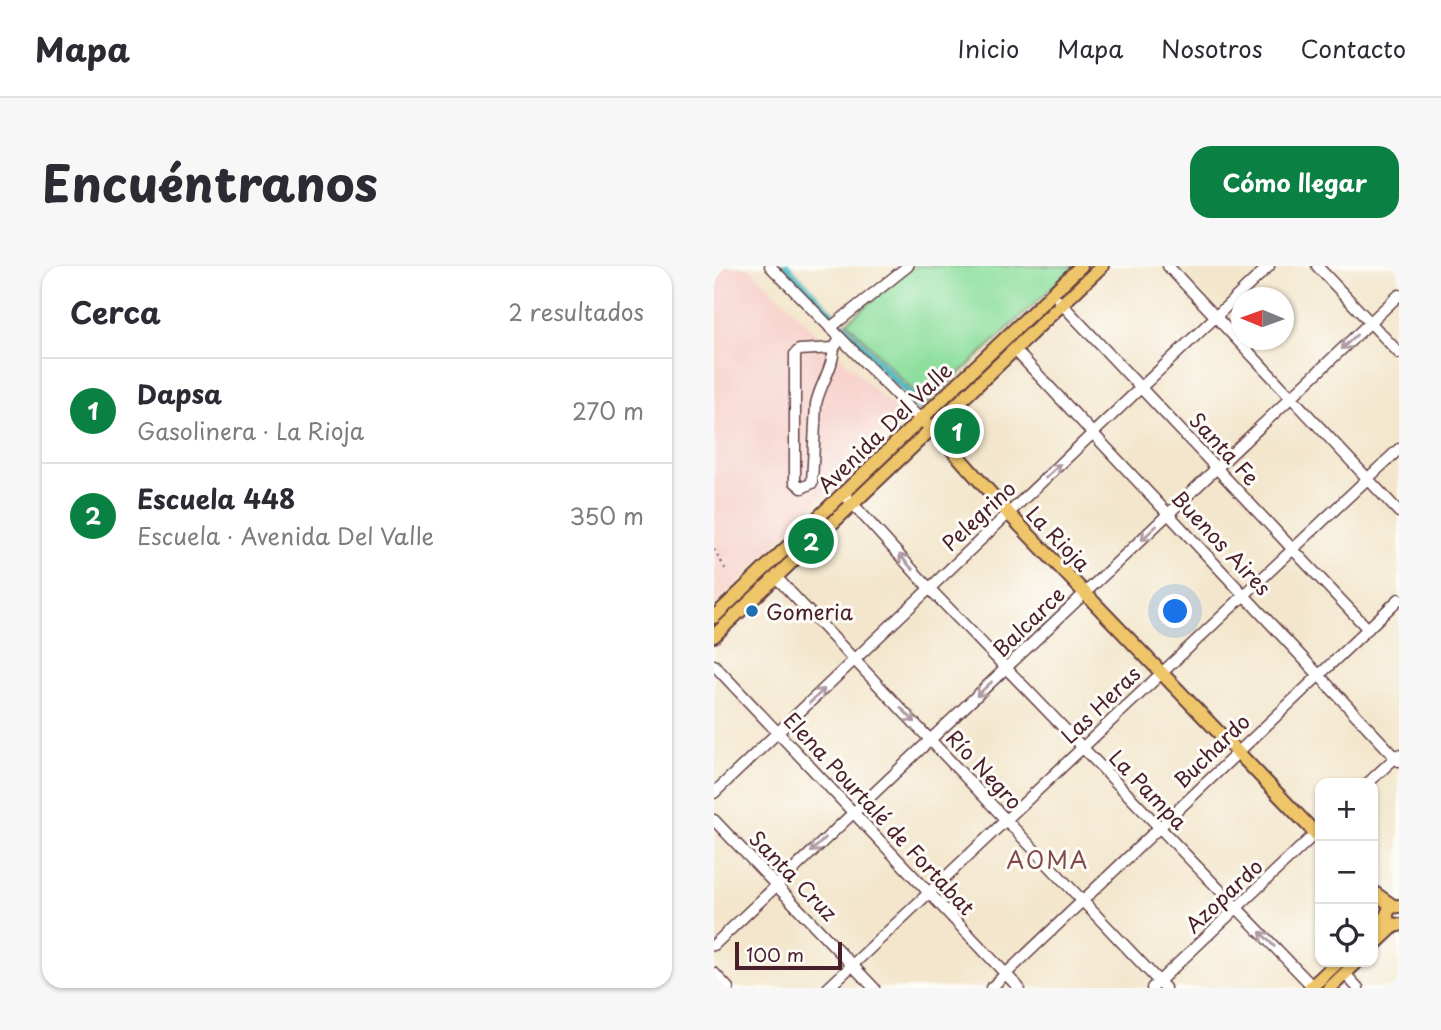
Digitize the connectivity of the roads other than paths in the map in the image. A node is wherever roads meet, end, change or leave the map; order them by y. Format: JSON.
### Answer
{"nodes":[{"id":1,"x":770,"y":266,"type":"edge"},
{"id":2,"x":1081,"y":266,"type":"edge"},
{"id":3,"x":1102,"y":266,"type":"edge"},
{"id":4,"x":1168,"y":266,"type":"edge"},
{"id":5,"x":1269,"y":266,"type":"edge"},
{"id":6,"x":1317,"y":266,"type":"edge"},
{"id":7,"x":905,"y":267,"type":"edge"},
{"id":8,"x":1052,"y":293,"type":"junction"},
{"id":9,"x":1399,"y":295,"type":"edge"},
{"id":10,"x":1062,"y":304,"type":"junction"},
{"id":11,"x":1216,"y":317,"type":"junction"},
{"id":12,"x":1370,"y":323,"type":"junction"},
{"id":13,"x":830,"y":328,"type":"junction"},
{"id":14,"x":837,"y":344,"type":"junction"},
{"id":15,"x":1015,"y":350,"type":"junction"},
{"id":16,"x":1399,"y":353,"type":"edge"},
{"id":17,"x":1142,"y":388,"type":"junction"},
{"id":18,"x":1290,"y":397,"type":"junction"},
{"id":19,"x":920,"y":419,"type":"junction"},
{"id":20,"x":933,"y":428,"type":"junction"},
{"id":21,"x":1094,"y":434,"type":"junction"},
{"id":22,"x":1399,"y":449,"type":"edge"},
{"id":23,"x":1217,"y":467,"type":"junction"},
{"id":24,"x":1367,"y":479,"type":"junction"},
{"id":25,"x":843,"y":493,"type":"junction"},
{"id":26,"x":852,"y":503,"type":"junction"},
{"id":27,"x":1399,"y":512,"type":"edge"},
{"id":28,"x":1008,"y":513,"type":"junction"},
{"id":29,"x":1169,"y":513,"type":"junction"},
{"id":30,"x":1293,"y":548,"type":"junction"},
{"id":31,"x":776,"y":577,"type":"junction"},
{"id":32,"x":929,"y":588,"type":"junction"},
{"id":33,"x":1086,"y":593,"type":"junction"},
{"id":34,"x":1245,"y":595,"type":"junction"},
{"id":35,"x":1399,"y":599,"type":"edge"},
{"id":36,"x":714,"y":617,"type":"edge"},
{"id":37,"x":1368,"y":629,"type":"junction"},
{"id":38,"x":714,"y":636,"type":"edge"},
{"id":39,"x":855,"y":660,"type":"junction"},
{"id":40,"x":714,"y":665,"type":"edge"},
{"id":41,"x":1006,"y":668,"type":"junction"},
{"id":42,"x":1161,"y":672,"type":"junction"},
{"id":43,"x":1319,"y":674,"type":"junction"},
{"id":44,"x":778,"y":733,"type":"junction"},
{"id":45,"x":931,"y":739,"type":"junction"},
{"id":46,"x":1083,"y":748,"type":"junction"},
{"id":47,"x":1237,"y":751,"type":"junction"},
{"id":48,"x":1398,"y":757,"type":"edge"},
{"id":49,"x":1374,"y":778,"type":"edge"},
{"id":50,"x":714,"y":793,"type":"edge"},
{"id":51,"x":853,"y":812,"type":"junction"},
{"id":52,"x":714,"y":820,"type":"edge"},
{"id":53,"x":1006,"y":820,"type":"junction"},
{"id":54,"x":1159,"y":827,"type":"junction"},
{"id":55,"x":1315,"y":829,"type":"edge"},
{"id":56,"x":1315,"y":837,"type":"edge"},
{"id":57,"x":777,"y":885,"type":"junction"},
{"id":58,"x":930,"y":893,"type":"junction"},
{"id":59,"x":1378,"y":897,"type":"edge"},
{"id":60,"x":1083,"y":902,"type":"junction"},
{"id":61,"x":1237,"y":908,"type":"junction"},
{"id":62,"x":1395,"y":915,"type":"edge"},
{"id":63,"x":1378,"y":927,"type":"edge"},
{"id":64,"x":1378,"y":939,"type":"edge"},
{"id":65,"x":714,"y":945,"type":"edge"},
{"id":66,"x":853,"y":965,"type":"junction"},
{"id":67,"x":1333,"y":967,"type":"edge"},
{"id":68,"x":1352,"y":967,"type":"edge"},
{"id":69,"x":714,"y":973,"type":"edge"},
{"id":70,"x":1005,"y":974,"type":"junction"},
{"id":71,"x":1345,"y":974,"type":"junction"},
{"id":72,"x":1159,"y":986,"type":"edge"},
{"id":73,"x":1312,"y":987,"type":"edge"},
{"id":74,"x":728,"y":988,"type":"edge"},
{"id":75,"x":828,"y":988,"type":"edge"},
{"id":76,"x":874,"y":988,"type":"edge"},
{"id":77,"x":991,"y":988,"type":"edge"},
{"id":78,"x":1018,"y":988,"type":"edge"},
{"id":79,"x":1330,"y":988,"type":"edge"},
{"id":80,"x":1358,"y":988,"type":"edge"}],
"edges":[{"from":1,"to":13,"type":"street","name":"La Rioja"},
{"from":2,"to":8,"type":"main road","name":"Avenida Del Valle"},
{"from":3,"to":10,"type":"main road","name":"Avenida Del Valle"},
{"from":4,"to":11,"type":"street"},
{"from":5,"to":11,"type":"street","name":"Pelegrino"},
{"from":6,"to":12,"type":"street"},
{"from":7,"to":13,"type":"street"},
{"from":8,"to":10,"type":"street","name":"Santa Fe"},
{"from":8,"to":19,"type":"main road","name":"Avenida Del Valle"},
{"from":9,"to":12,"type":"street","name":"Balcarce"},
{"from":10,"to":15,"type":"main road","name":"Avenida Del Valle"},
{"from":10,"to":17,"type":"street","name":"Santa Fe"},
{"from":11,"to":17,"type":"street","name":"Pelegrino"},
{"from":11,"to":18,"type":"street"},
{"from":12,"to":16,"type":"street"},
{"from":12,"to":18,"type":"street","name":"Balcarce","one_way":true},
{"from":13,"to":14,"type":"street","name":"La Rioja"},
{"from":14,"to":14,"type":"street"},
{"from":14,"to":19,"type":"street","name":"La Rioja"},
{"from":15,"to":20,"type":"main road","name":"Avenida Del Valle"},
{"from":15,"to":21,"type":"street","name":"Buenos Aires"},
{"from":17,"to":21,"type":"street","name":"Pelegrino"},
{"from":17,"to":23,"type":"street","name":"Santa Fe"},
{"from":18,"to":23,"type":"street","name":"Balcarce"},
{"from":18,"to":24,"type":"street"},
{"from":19,"to":20,"type":"main road","name":"La Rioja"},
{"from":19,"to":25,"type":"main road","name":"Avenida Del Valle"},
{"from":20,"to":26,"type":"main road","name":"Avenida Del Valle"},
{"from":20,"to":28,"type":"main road","name":"La Rioja"},
{"from":28,"to":21,"type":"street","name":"Pelegrino","one_way":true},
{"from":21,"to":29,"type":"street","name":"Buenos Aires"},
{"from":22,"to":24,"type":"street","name":"Las Heras"},
{"from":23,"to":29,"type":"street","name":"Balcarce"},
{"from":23,"to":30,"type":"street","name":"Santa Fe"},
{"from":24,"to":27,"type":"street"},
{"from":24,"to":30,"type":"street","name":"Las Heras"},
{"from":25,"to":26,"type":"street","name":"La Pampa"},
{"from":25,"to":36,"type":"main road","name":"Avenida Del Valle"},
{"from":26,"to":31,"type":"main road","name":"Avenida Del Valle"},
{"from":32,"to":26,"type":"street","name":"La Pampa","one_way":true},
{"from":28,"to":32,"type":"street","name":"Pelegrino"},
{"from":28,"to":33,"type":"main road","name":"La Rioja"},
{"from":29,"to":33,"type":"street","name":"Balcarce","one_way":true},
{"from":29,"to":34,"type":"street","name":"Buenos Aires"},
{"from":30,"to":34,"type":"street","name":"Las Heras"},
{"from":30,"to":37,"type":"street","name":"Santa Fe"},
{"from":31,"to":38,"type":"main road","name":"Avenida Del Valle"},
{"from":31,"to":39,"type":"street","name":"Río Negro"},
{"from":32,"to":39,"type":"street","name":"Pelegrino"},
{"from":32,"to":41,"type":"street","name":"La Pampa"},
{"from":33,"to":41,"type":"street","name":"Balcarce"},
{"from":33,"to":42,"type":"main road","name":"La Rioja"},
{"from":34,"to":42,"type":"street","name":"Las Heras"},
{"from":34,"to":43,"type":"street","name":"Buenos Aires"},
{"from":35,"to":37,"type":"street","name":"Buchardo"},
{"from":37,"to":43,"type":"street","name":"Buchardo"},
{"from":44,"to":39,"type":"street","name":"Pelegrino","one_way":true},
{"from":39,"to":45,"type":"street","name":"Río Negro","one_way":true},
{"from":40,"to":44,"type":"street","name":"Elena Pourtalé de Fortabat"},
{"from":41,"to":45,"type":"street","name":"Balcarce","one_way":true},
{"from":41,"to":46,"type":"street","name":"La Pampa"},
{"from":42,"to":46,"type":"street","name":"Las Heras"},
{"from":42,"to":47,"type":"main road","name":"La Rioja"},
{"from":43,"to":47,"type":"street","name":"Buchardo"},
{"from":43,"to":48,"type":"street","name":"Buenos Aires"},
{"from":44,"to":50,"type":"street","name":"Pelegrino"},
{"from":44,"to":51,"type":"street","name":"Elena Pourtalé de Fortabat"},
{"from":45,"to":51,"type":"street","name":"Balcarce"},
{"from":45,"to":53,"type":"street","name":"Río Negro"},
{"from":46,"to":53,"type":"street","name":"Las Heras"},
{"from":46,"to":54,"type":"street","name":"La Pampa"},
{"from":47,"to":54,"type":"street","name":"Buchardo"},
{"from":47,"to":55,"type":"main road","name":"La Rioja"},
{"from":48,"to":49,"type":"street"},
{"from":51,"to":57,"type":"street","name":"Balcarce","one_way":true},
{"from":51,"to":58,"type":"street","name":"Elena Pourtalé de Fortabat"},
{"from":52,"to":57,"type":"street","name":"Santa Cruz"},
{"from":53,"to":58,"type":"street","name":"Las Heras"},
{"from":53,"to":60,"type":"street","name":"Río Negro"},
{"from":54,"to":60,"type":"street","name":"Buchardo"},
{"from":54,"to":61,"type":"street","name":"La Pampa"},
{"from":56,"to":61,"type":"street","name":"Azopardo"},
{"from":57,"to":65,"type":"street","name":"Balcarce"},
{"from":57,"to":66,"type":"street","name":"Santa Cruz"},
{"from":58,"to":66,"type":"street","name":"Las Heras"},
{"from":58,"to":70,"type":"street","name":"Elena Pourtalé de Fortabat"},
{"from":59,"to":62,"type":"main road"},
{"from":60,"to":70,"type":"street","name":"Buchardo"},
{"from":60,"to":72,"type":"street","name":"Río Negro"},
{"from":61,"to":72,"type":"street","name":"Azopardo"},
{"from":73,"to":61,"type":"street","name":"La Pampa","one_way":true},
{"from":62,"to":63,"type":"main road"},
{"from":62,"to":64,"type":"main road"},
{"from":66,"to":75,"type":"street","name":"Las Heras"},
{"from":66,"to":76,"type":"street","name":"Santa Cruz"},
{"from":67,"to":73,"type":"main road"},
{"from":68,"to":71,"type":"main road"},
{"from":69,"to":74,"type":"street"},
{"from":70,"to":77,"type":"street","name":"Buchardo"},
{"from":70,"to":78,"type":"street","name":"Elena Pourtalé de Fortabat"},
{"from":71,"to":79,"type":"main road"},
{"from":71,"to":80,"type":"street"}]}
